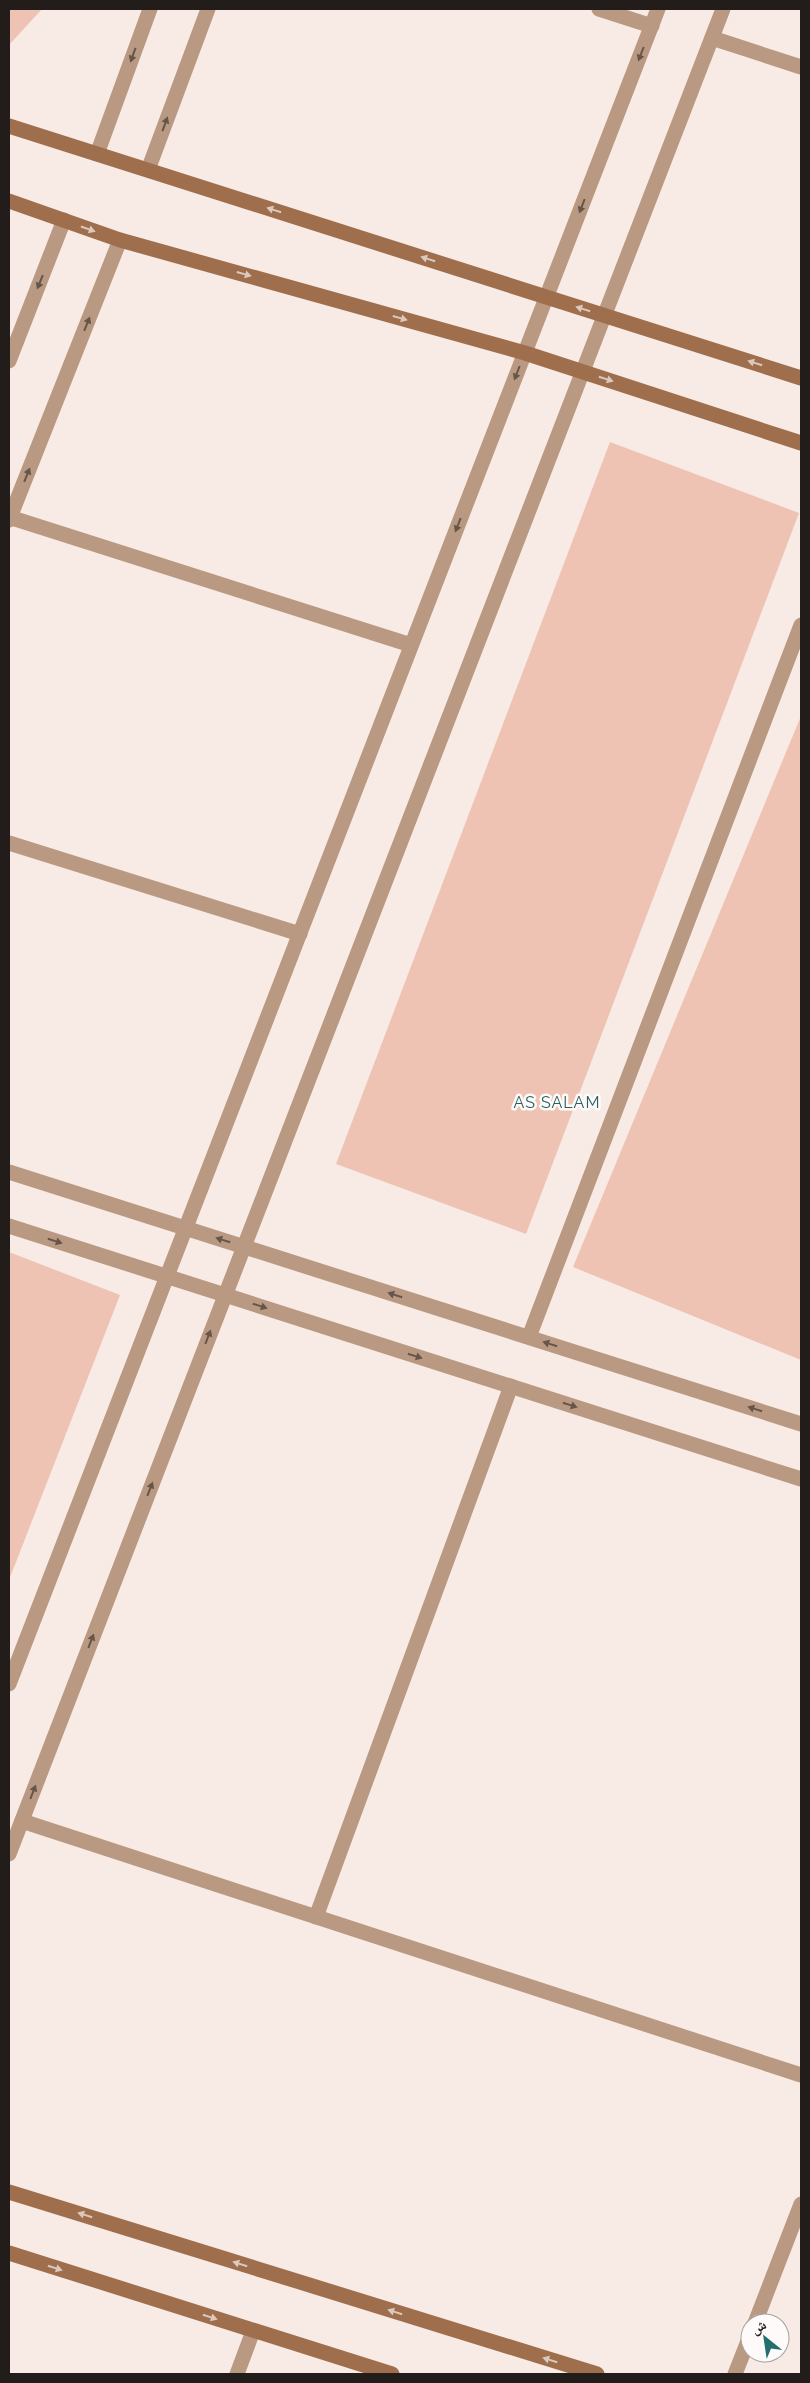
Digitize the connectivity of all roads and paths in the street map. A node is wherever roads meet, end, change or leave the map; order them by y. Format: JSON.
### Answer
{"nodes":[{"id":1,"x":150,"y":9,"type":"edge"},
{"id":2,"x":208,"y":9,"type":"edge"},
{"id":3,"x":599,"y":9,"type":"edge"},
{"id":4,"x":658,"y":9,"type":"edge"},
{"id":5,"x":723,"y":9,"type":"edge"},
{"id":6,"x":652,"y":26,"type":"junction"},
{"id":7,"x":712,"y":38,"type":"junction"},
{"id":8,"x":801,"y":67,"type":"edge"},
{"id":9,"x":9,"y":126,"type":"edge"},
{"id":10,"x":97,"y":154,"type":"junction"},
{"id":11,"x":148,"y":170,"type":"junction"},
{"id":12,"x":9,"y":201,"type":"edge"},
{"id":13,"x":64,"y":220,"type":"junction"},
{"id":14,"x":120,"y":240,"type":"junction"},
{"id":15,"x":546,"y":297,"type":"junction"},
{"id":16,"x":604,"y":315,"type":"junction"},
{"id":17,"x":525,"y":353,"type":"junction"},
{"id":18,"x":9,"y":361,"type":"edge"},
{"id":19,"x":582,"y":371,"type":"junction"},
{"id":20,"x":801,"y":378,"type":"edge"},
{"id":21,"x":801,"y":443,"type":"edge"},
{"id":22,"x":9,"y":518,"type":"edge"},
{"id":23,"x":801,"y":625,"type":"edge"},
{"id":24,"x":411,"y":645,"type":"junction"},
{"id":25,"x":9,"y":843,"type":"edge"},
{"id":26,"x":300,"y":934,"type":"junction"},
{"id":27,"x":9,"y":1172,"type":"edge"},
{"id":28,"x":9,"y":1226,"type":"edge"},
{"id":29,"x":185,"y":1228,"type":"junction"},
{"id":30,"x":243,"y":1247,"type":"junction"},
{"id":31,"x":166,"y":1276,"type":"junction"},
{"id":32,"x":225,"y":1295,"type":"junction"},
{"id":33,"x":530,"y":1337,"type":"junction"},
{"id":34,"x":511,"y":1386,"type":"junction"},
{"id":35,"x":801,"y":1424,"type":"edge"},
{"id":36,"x":801,"y":1479,"type":"edge"},
{"id":37,"x":9,"y":1684,"type":"edge"},
{"id":38,"x":22,"y":1821,"type":"junction"},
{"id":39,"x":9,"y":1854,"type":"edge"},
{"id":40,"x":316,"y":1917,"type":"junction"},
{"id":41,"x":801,"y":2075,"type":"edge"},
{"id":42,"x":9,"y":2192,"type":"edge"},
{"id":43,"x":801,"y":2204,"type":"edge"},
{"id":44,"x":9,"y":2253,"type":"edge"},
{"id":45,"x":759,"y":2313,"type":"edge"},
{"id":46,"x":253,"y":2330,"type":"junction"},
{"id":47,"x":740,"y":2361,"type":"edge"},
{"id":48,"x":237,"y":2374,"type":"edge"},
{"id":49,"x":392,"y":2374,"type":"edge"},
{"id":50,"x":597,"y":2374,"type":"edge"},
{"id":51,"x":735,"y":2374,"type":"edge"}],
"edges":[{"from":1,"to":10,"type":"street","one_way":true},
{"from":11,"to":2,"type":"street","one_way":true},
{"from":3,"to":6,"type":"street"},
{"from":4,"to":6,"type":"street"},
{"from":5,"to":7,"type":"street"},
{"from":6,"to":15,"type":"street","one_way":true},
{"from":7,"to":8,"type":"street"},
{"from":7,"to":16,"type":"street"},
{"from":9,"to":10,"type":"main road"},
{"from":10,"to":11,"type":"main road"},
{"from":15,"to":11,"type":"main road","one_way":true},
{"from":12,"to":13,"type":"main road"},
{"from":13,"to":14,"type":"main road","one_way":true},
{"from":13,"to":18,"type":"street","one_way":true},
{"from":14,"to":17,"type":"main road","one_way":true},
{"from":22,"to":14,"type":"street","one_way":true},
{"from":16,"to":15,"type":"main road","one_way":true},
{"from":15,"to":17,"type":"street"},
{"from":16,"to":19,"type":"street"},
{"from":20,"to":16,"type":"main road","one_way":true},
{"from":17,"to":19,"type":"main road"},
{"from":17,"to":24,"type":"street","one_way":true},
{"from":19,"to":21,"type":"main road","one_way":true},
{"from":19,"to":30,"type":"street"},
{"from":22,"to":24,"type":"street"},
{"from":23,"to":33,"type":"street"},
{"from":24,"to":26,"type":"street"},
{"from":25,"to":26,"type":"street"},
{"from":26,"to":29,"type":"street"},
{"from":27,"to":29,"type":"street"},
{"from":28,"to":31,"type":"street","one_way":true},
{"from":30,"to":29,"type":"street","one_way":true},
{"from":29,"to":31,"type":"street"},
{"from":30,"to":32,"type":"street"},
{"from":33,"to":30,"type":"street","one_way":true},
{"from":31,"to":32,"type":"street"},
{"from":31,"to":37,"type":"street"},
{"from":32,"to":34,"type":"street","one_way":true},
{"from":38,"to":32,"type":"street","one_way":true},
{"from":35,"to":33,"type":"street","one_way":true},
{"from":34,"to":36,"type":"street","one_way":true},
{"from":34,"to":40,"type":"street"},
{"from":38,"to":39,"type":"street"},
{"from":38,"to":40,"type":"street"},
{"from":40,"to":41,"type":"street"},
{"from":50,"to":42,"type":"main road","one_way":true},
{"from":43,"to":45,"type":"street"},
{"from":44,"to":46,"type":"main road","one_way":true},
{"from":46,"to":48,"type":"street"},
{"from":46,"to":49,"type":"main road"},
{"from":47,"to":51,"type":"street"}]}
